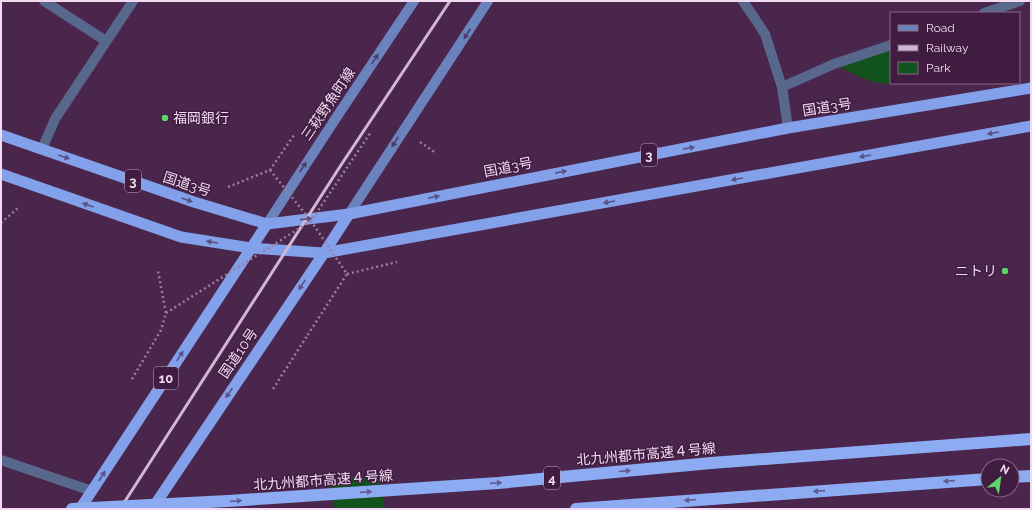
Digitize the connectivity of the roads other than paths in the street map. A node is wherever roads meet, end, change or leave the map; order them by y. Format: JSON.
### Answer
{"nodes":[{"id":1,"x":44,"y":1,"type":"edge"},
{"id":2,"x":133,"y":1,"type":"edge"},
{"id":3,"x":414,"y":1,"type":"edge"},
{"id":4,"x":488,"y":1,"type":"edge"},
{"id":5,"x":743,"y":1,"type":"edge"},
{"id":6,"x":1020,"y":1,"type":"edge"},
{"id":7,"x":987,"y":12,"type":"edge"},
{"id":8,"x":106,"y":41,"type":"junction"},
{"id":9,"x":890,"y":44,"type":"edge"},
{"id":10,"x":782,"y":87,"type":"junction"},
{"id":11,"x":1031,"y":88,"type":"edge"},
{"id":12,"x":1031,"y":126,"type":"edge"},
{"id":13,"x":788,"y":128,"type":"junction"},
{"id":14,"x":1,"y":135,"type":"edge"},
{"id":15,"x":42,"y":149,"type":"junction"},
{"id":16,"x":1,"y":174,"type":"edge"},
{"id":17,"x":349,"y":214,"type":"junction"},
{"id":18,"x":267,"y":224,"type":"junction"},
{"id":19,"x":251,"y":248,"type":"junction"},
{"id":20,"x":324,"y":253,"type":"junction"},
{"id":21,"x":1031,"y":439,"type":"edge"},
{"id":22,"x":1,"y":460,"type":"edge"},
{"id":23,"x":1031,"y":476,"type":"edge"},
{"id":24,"x":1020,"y":477,"type":"edge"},
{"id":25,"x":980,"y":480,"type":"edge"},
{"id":26,"x":92,"y":491,"type":"junction"},
{"id":27,"x":72,"y":509,"type":"edge"},
{"id":28,"x":80,"y":509,"type":"edge"},
{"id":29,"x":152,"y":509,"type":"edge"},
{"id":30,"x":576,"y":509,"type":"edge"}],
"edges":[{"from":1,"to":8,"type":"street"},
{"from":2,"to":8,"type":"street"},
{"from":18,"to":3,"type":"main road","name":"三萩野魚町線","one_way":true},
{"from":4,"to":17,"type":"main road","one_way":true},
{"from":5,"to":10,"type":"street"},
{"from":6,"to":7,"type":"street"},
{"from":8,"to":15,"type":"street"},
{"from":9,"to":10,"type":"street"},
{"from":10,"to":13,"type":"street"},
{"from":11,"to":13,"type":"highway","name":"国道3号","number":"3"},
{"from":12,"to":20,"type":"highway","one_way":true},
{"from":17,"to":13,"type":"highway","name":"国道3号","number":"3","one_way":true},
{"from":14,"to":15,"type":"highway","name":"国道3号","number":"3"},
{"from":15,"to":18,"type":"highway","name":"国道3号","number":"3","one_way":true},
{"from":19,"to":16,"type":"highway","one_way":true},
{"from":18,"to":17,"type":"highway","name":"国道3号","number":"3","one_way":true},
{"from":17,"to":20,"type":"highway","name":"国道10号"},
{"from":18,"to":19,"type":"highway","number":"10"},
{"from":19,"to":20,"type":"highway"},
{"from":26,"to":19,"type":"highway","number":"10","one_way":true},
{"from":20,"to":29,"type":"highway","name":"国道10号","one_way":true},
{"from":27,"to":21,"type":"highway","name":"北九州都市高速４号線","number":"4","one_way":true,"bridge":true},
{"from":22,"to":26,"type":"street"},
{"from":23,"to":24,"type":"highway"},
{"from":25,"to":30,"type":"highway","one_way":true},
{"from":26,"to":28,"type":"highway","number":"10"}]}
